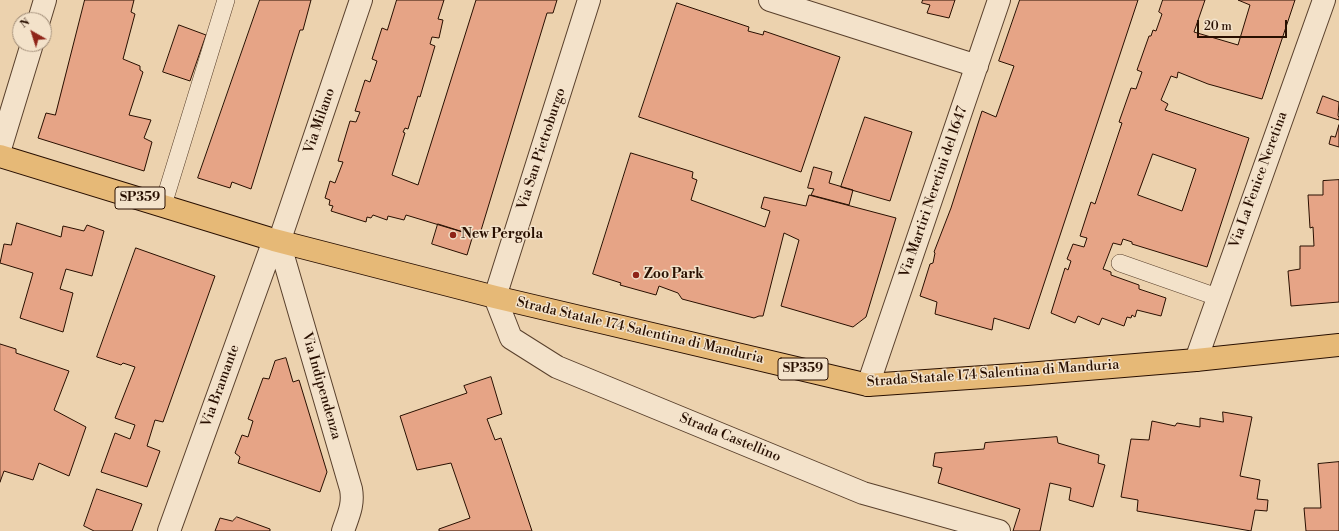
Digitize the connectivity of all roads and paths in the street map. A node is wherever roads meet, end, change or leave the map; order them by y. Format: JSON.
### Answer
{"nodes":[{"id":1,"x":45,"y":0,"type":"edge"},
{"id":2,"x":226,"y":0,"type":"edge"},
{"id":3,"x":361,"y":0,"type":"edge"},
{"id":4,"x":589,"y":0,"type":"edge"},
{"id":5,"x":770,"y":0,"type":"edge"},
{"id":6,"x":999,"y":0,"type":"edge"},
{"id":7,"x":1324,"y":0,"type":"edge"},
{"id":8,"x":41,"y":12,"type":"edge"},
{"id":9,"x":30,"y":52,"type":"edge"},
{"id":10,"x":977,"y":66,"type":"junction"},
{"id":11,"x":0,"y":149,"type":"edge"},
{"id":12,"x":0,"y":156,"type":"edge"},
{"id":13,"x":163,"y":205,"type":"junction"},
{"id":14,"x":277,"y":241,"type":"junction"},
{"id":15,"x":1120,"y":263,"type":"dead end"},
{"id":16,"x":495,"y":297,"type":"junction"},
{"id":17,"x":1217,"y":297,"type":"junction"},
{"id":18,"x":1339,"y":345,"type":"edge"},
{"id":19,"x":1196,"y":360,"type":"junction"},
{"id":20,"x":868,"y":385,"type":"junction"},
{"id":21,"x":169,"y":531,"type":"edge"},
{"id":22,"x":343,"y":531,"type":"edge"},
{"id":23,"x":999,"y":531,"type":"edge"}],
"edges":[{"from":1,"to":8,"type":"street"},
{"from":2,"to":13,"type":"lane"},
{"from":3,"to":14,"type":"street","name":"Via Milano"},
{"from":4,"to":16,"type":"street","name":"Via San Pietroburgo"},
{"from":5,"to":10,"type":"street"},
{"from":6,"to":10,"type":"street","name":"Via Martiri Neretini del 1647"},
{"from":7,"to":17,"type":"street","name":"Via La Fenice Neretina"},
{"from":9,"to":11,"type":"street"},
{"from":10,"to":20,"type":"street","name":"Via Martiri Neretini del 1647"},
{"from":12,"to":13,"type":"main road","number":"SP359"},
{"from":13,"to":14,"type":"main road","number":"SP359"},
{"from":14,"to":16,"type":"main road","name":"Strada Statale 174 Salentina di Manduria","number":"SP359"},
{"from":14,"to":21,"type":"street","name":"Via Bramante"},
{"from":14,"to":22,"type":"street","name":"Via Indipendenza"},
{"from":15,"to":17,"type":"lane"},
{"from":16,"to":20,"type":"main road","name":"Strada Statale 174 Salentina di Manduria","number":"SP359"},
{"from":16,"to":23,"type":"street","name":"Strada Castellino"},
{"from":17,"to":19,"type":"street","name":"Via La Fenice Neretina"},
{"from":18,"to":19,"type":"main road","name":"Strada Statale 174 Salentina di Manduria","number":"SP359"},
{"from":19,"to":20,"type":"main road","name":"Strada Statale 174 Salentina di Manduria","number":"SP359"}]}
